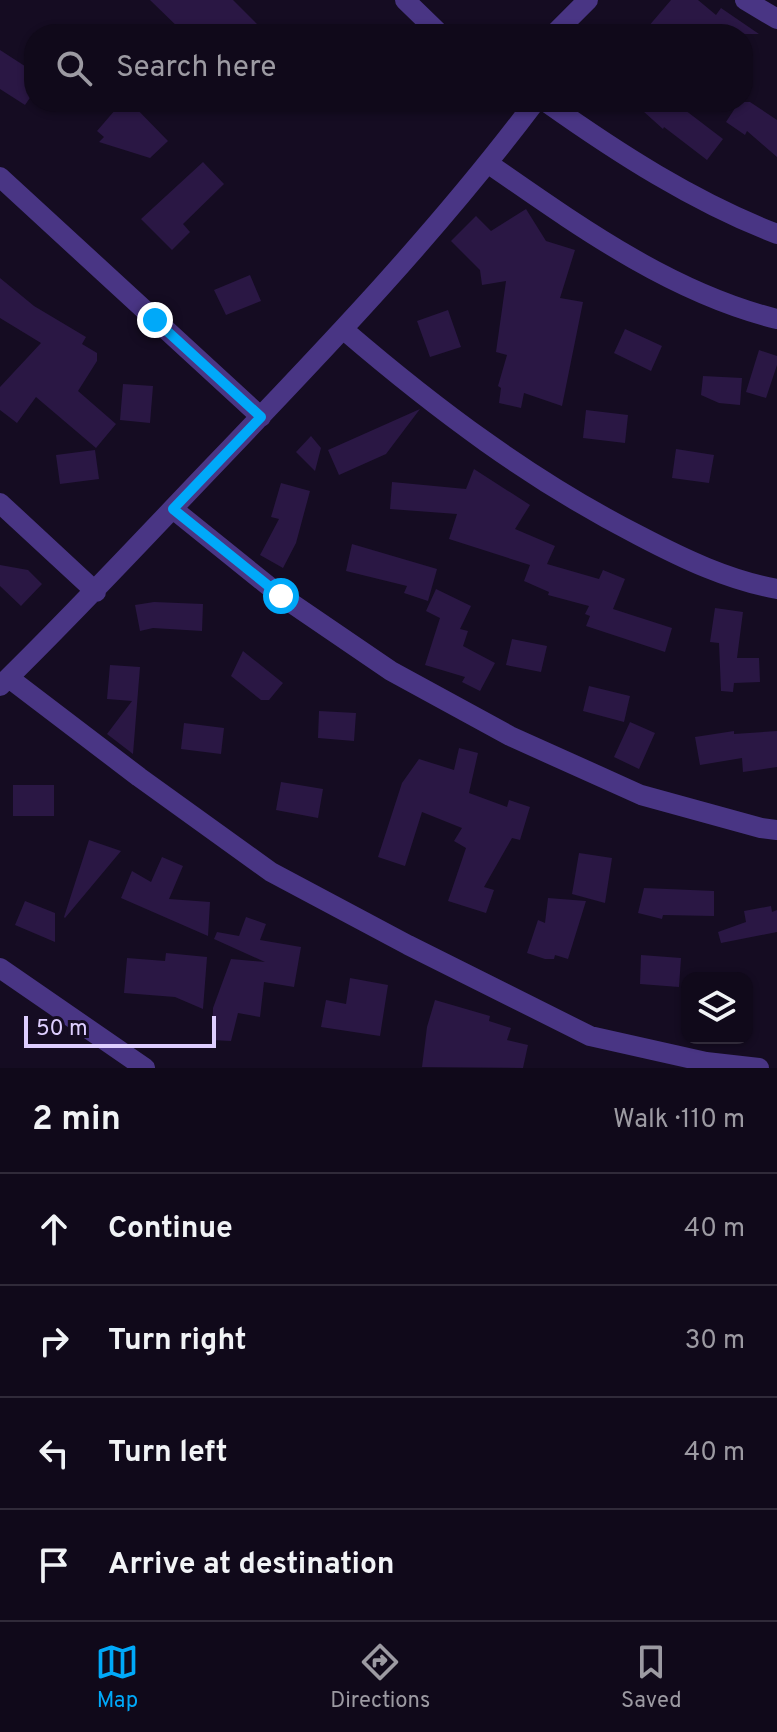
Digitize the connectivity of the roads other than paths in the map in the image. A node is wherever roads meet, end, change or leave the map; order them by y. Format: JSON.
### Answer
{"nodes":[{"id":1,"x":405,"y":0,"type":"edge"},
{"id":2,"x":588,"y":0,"type":"edge"},
{"id":3,"x":745,"y":0,"type":"edge"},
{"id":4,"x":777,"y":19,"type":"edge"},
{"id":5,"x":430,"y":24,"type":"edge"},
{"id":6,"x":564,"y":24,"type":"edge"},
{"id":7,"x":528,"y":112,"type":"edge"},
{"id":8,"x":560,"y":112,"type":"edge"},
{"id":9,"x":489,"y":164,"type":"junction"},
{"id":10,"x":0,"y":177,"type":"edge"},
{"id":11,"x":777,"y":234,"type":"edge"},
{"id":12,"x":777,"y":319,"type":"edge"},
{"id":13,"x":344,"y":330,"type":"junction"},
{"id":14,"x":261,"y":417,"type":"junction"},
{"id":15,"x":0,"y":503,"type":"edge"},
{"id":16,"x":173,"y":509,"type":"junction"},
{"id":17,"x":777,"y":589,"type":"edge"},
{"id":18,"x":96,"y":592,"type":"junction"},
{"id":19,"x":4,"y":682,"type":"edge"},
{"id":20,"x":777,"y":830,"type":"edge"},
{"id":21,"x":0,"y":968,"type":"edge"},
{"id":22,"x":145,"y":1068,"type":"edge"},
{"id":23,"x":759,"y":1068,"type":"edge"}],
"edges":[{"from":1,"to":5,"type":"street"},
{"from":2,"to":6,"type":"street"},
{"from":3,"to":4,"type":"street"},
{"from":7,"to":9,"type":"street"},
{"from":8,"to":11,"type":"street"},
{"from":9,"to":12,"type":"street"},
{"from":9,"to":13,"type":"street"},
{"from":10,"to":14,"type":"street"},
{"from":13,"to":14,"type":"street"},
{"from":13,"to":17,"type":"street"},
{"from":14,"to":16,"type":"street"},
{"from":15,"to":18,"type":"street"},
{"from":16,"to":18,"type":"street"},
{"from":16,"to":20,"type":"street"},
{"from":18,"to":19,"type":"street"},
{"from":19,"to":23,"type":"street"},
{"from":21,"to":22,"type":"street"}]}
